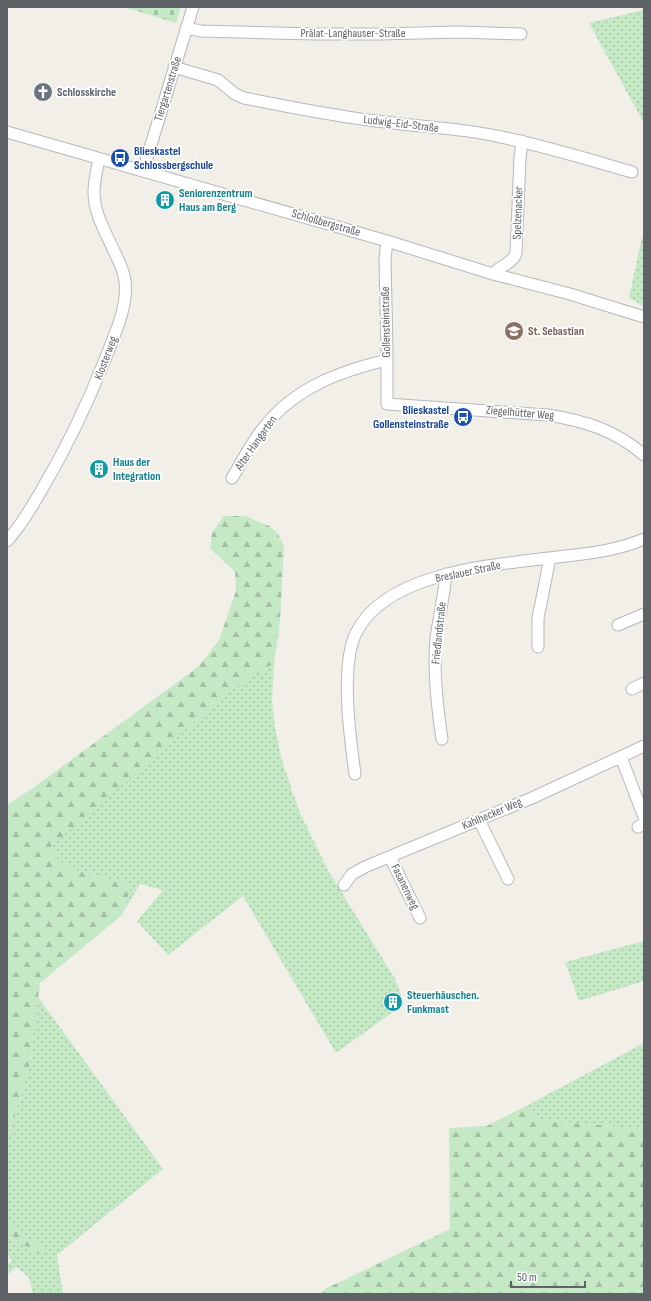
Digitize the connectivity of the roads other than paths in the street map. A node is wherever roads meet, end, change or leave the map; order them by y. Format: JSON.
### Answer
{"nodes":[{"id":1,"x":193,"y":7,"type":"edge"},
{"id":2,"x":186,"y":28,"type":"junction"},
{"id":3,"x":521,"y":34,"type":"dead end"},
{"id":4,"x":174,"y":67,"type":"junction"},
{"id":5,"x":7,"y":132,"type":"edge"},
{"id":6,"x":522,"y":141,"type":"junction"},
{"id":7,"x":99,"y":159,"type":"junction"},
{"id":8,"x":143,"y":171,"type":"junction"},
{"id":9,"x":632,"y":172,"type":"dead end"},
{"id":10,"x":387,"y":240,"type":"junction"},
{"id":11,"x":493,"y":274,"type":"junction"},
{"id":12,"x":644,"y":317,"type":"edge"},
{"id":13,"x":387,"y":360,"type":"junction"},
{"id":14,"x":387,"y":404,"type":"joint"},
{"id":15,"x":644,"y":455,"type":"edge"},
{"id":16,"x":232,"y":478,"type":"dead end"},
{"id":17,"x":644,"y":539,"type":"edge"},
{"id":18,"x":7,"y":541,"type":"edge"},
{"id":19,"x":550,"y":558,"type":"junction"},
{"id":20,"x":446,"y":574,"type":"junction"},
{"id":21,"x":644,"y":614,"type":"edge"},
{"id":22,"x":618,"y":625,"type":"dead end"},
{"id":23,"x":538,"y":647,"type":"dead end"},
{"id":24,"x":644,"y":683,"type":"edge"},
{"id":25,"x":632,"y":689,"type":"dead end"},
{"id":26,"x":442,"y":739,"type":"dead end"},
{"id":27,"x":644,"y":746,"type":"edge"},
{"id":28,"x":621,"y":757,"type":"junction"},
{"id":29,"x":355,"y":774,"type":"dead end"},
{"id":30,"x":644,"y":817,"type":"edge"},
{"id":31,"x":479,"y":820,"type":"junction"},
{"id":32,"x":390,"y":857,"type":"junction"},
{"id":33,"x":508,"y":879,"type":"dead end"},
{"id":34,"x":344,"y":885,"type":"dead end"},
{"id":35,"x":420,"y":918,"type":"dead end"}],
"edges":[{"from":1,"to":2,"type":"street","name":"Tiergartenstraße"},
{"from":2,"to":3,"type":"street","name":"Prälat-Langhauser-Straße"},
{"from":2,"to":4,"type":"street","name":"Tiergartenstraße"},
{"from":4,"to":6,"type":"street","name":"Ludwig-Eid-Straße"},
{"from":4,"to":8,"type":"street","name":"Tiergartenstraße"},
{"from":5,"to":7,"type":"street","name":"Schloßbergstraße"},
{"from":6,"to":9,"type":"street","name":"Ludwig-Eid-Straße"},
{"from":6,"to":11,"type":"street","name":"Spelzenacker"},
{"from":7,"to":8,"type":"street","name":"Schloßbergstraße"},
{"from":7,"to":18,"type":"street","name":"Klosterweg"},
{"from":8,"to":10,"type":"street","name":"Schloßbergstraße"},
{"from":10,"to":11,"type":"street","name":"Schloßbergstraße"},
{"from":10,"to":13,"type":"street","name":"Gollensteinstraße"},
{"from":11,"to":12,"type":"street","name":"Schloßbergstraße"},
{"from":13,"to":14,"type":"street","name":"Gollensteinstraße"},
{"from":13,"to":16,"type":"street","name":"Alter Hangarten"},
{"from":14,"to":15,"type":"street","name":"Ziegelhütter Weg"},
{"from":17,"to":19,"type":"street","name":"Breslauer Straße"},
{"from":19,"to":20,"type":"street","name":"Breslauer Straße"},
{"from":19,"to":23,"type":"street"},
{"from":20,"to":26,"type":"street","name":"Friedlandstraße"},
{"from":20,"to":29,"type":"street","name":"Breslauer Straße"},
{"from":21,"to":22,"type":"street"},
{"from":24,"to":25,"type":"street"},
{"from":27,"to":28,"type":"street","name":"Kahlhecker Weg"},
{"from":28,"to":30,"type":"street"},
{"from":28,"to":31,"type":"street","name":"Kahlhecker Weg"},
{"from":31,"to":32,"type":"street","name":"Kahlhecker Weg"},
{"from":31,"to":33,"type":"street"},
{"from":32,"to":34,"type":"street","name":"Kahlhecker Weg"},
{"from":32,"to":35,"type":"street","name":"Fasanenweg"}]}
